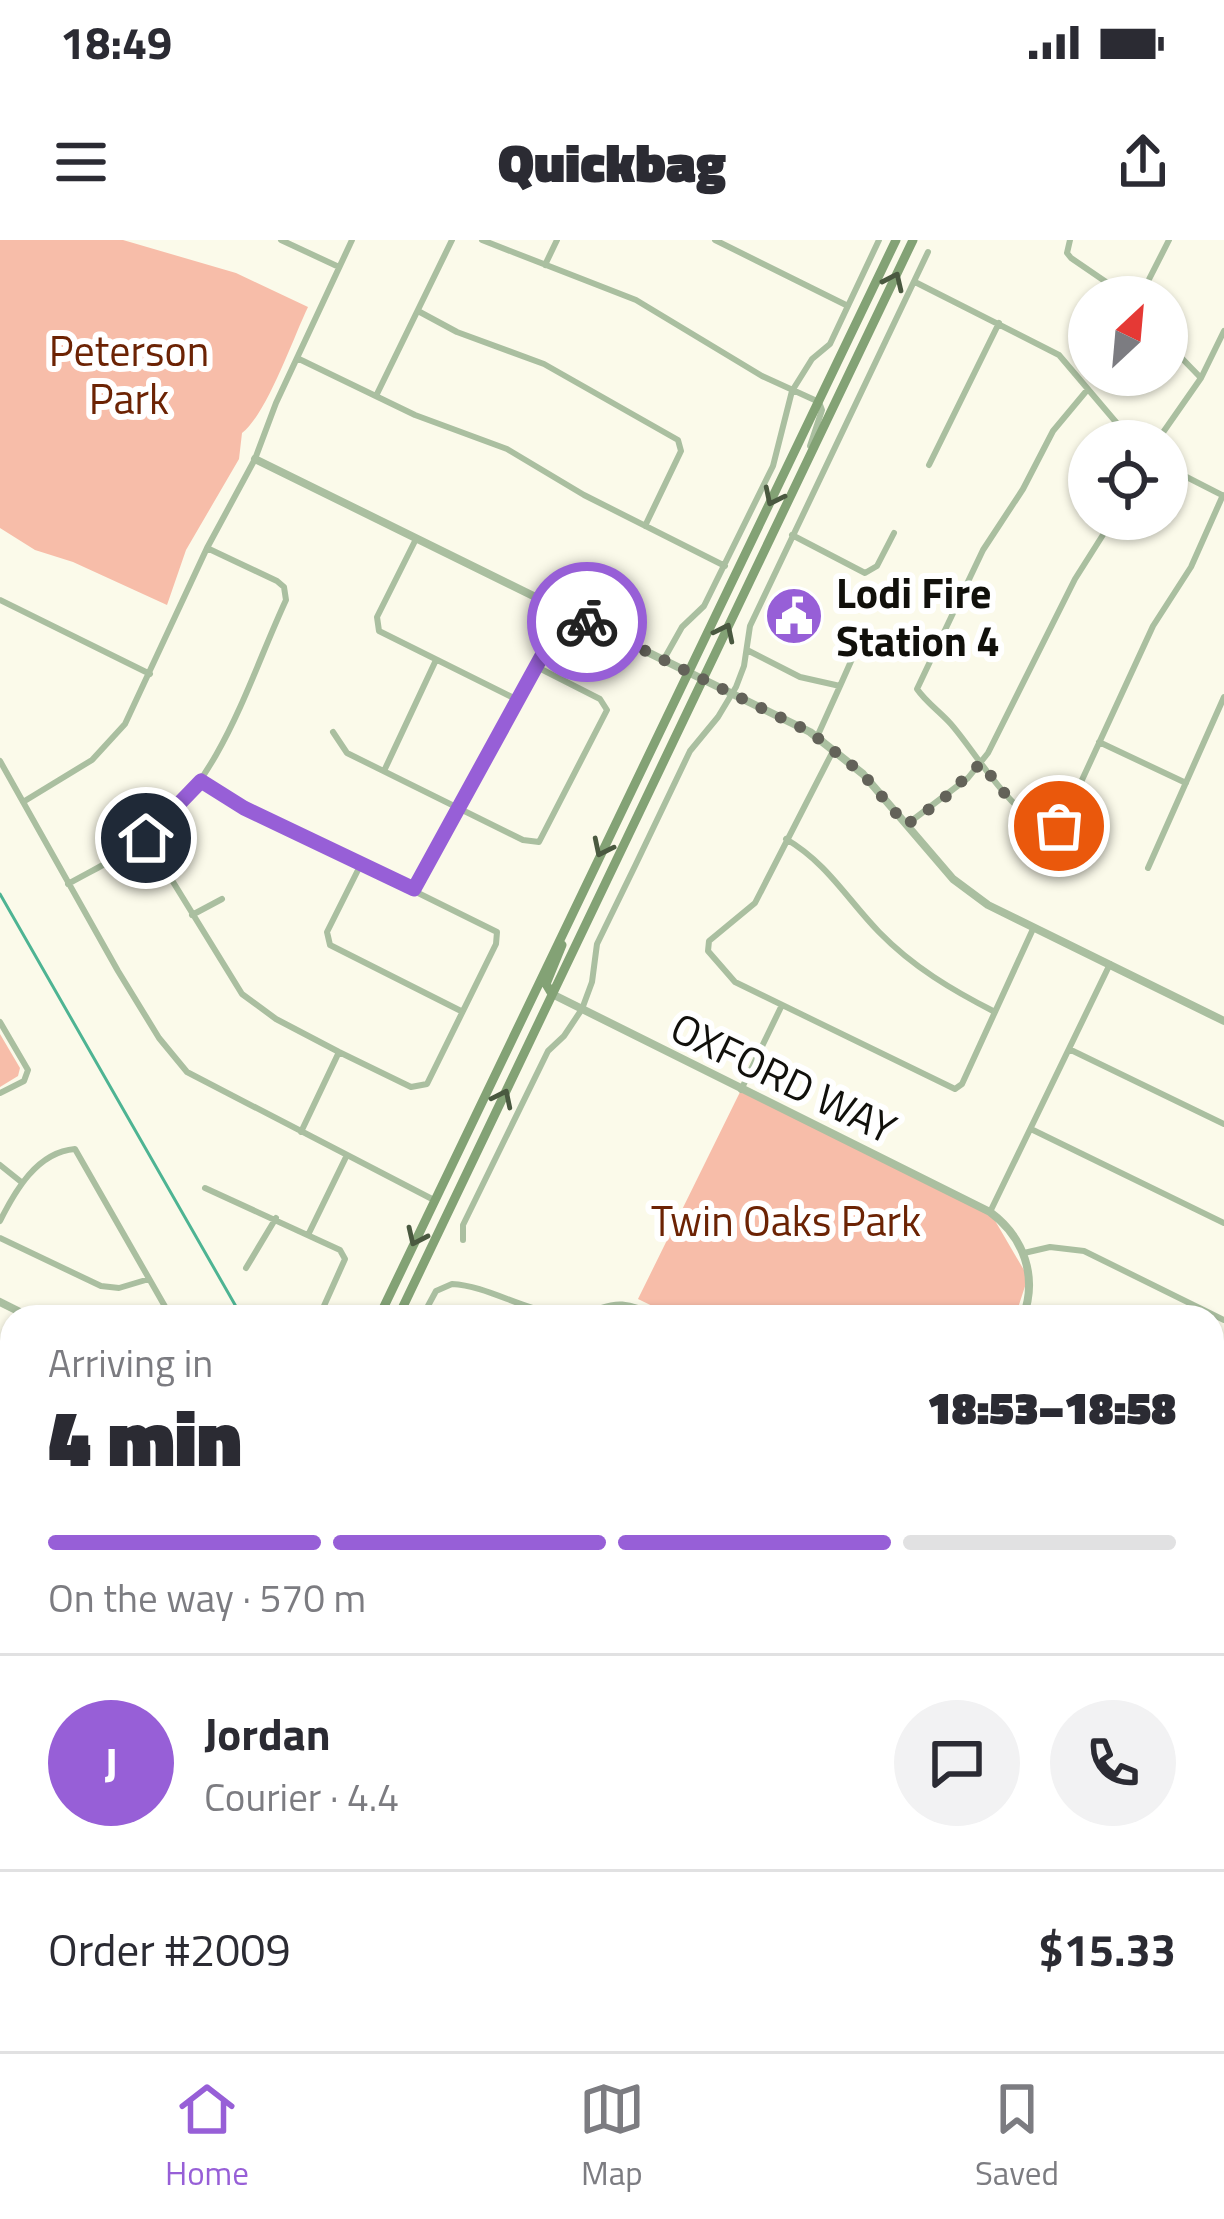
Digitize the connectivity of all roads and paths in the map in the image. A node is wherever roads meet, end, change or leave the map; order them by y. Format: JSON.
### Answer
{"nodes":[{"id":1,"x":281,"y":240,"type":"edge"},
{"id":2,"x":352,"y":240,"type":"edge"},
{"id":3,"x":452,"y":240,"type":"edge"},
{"id":4,"x":482,"y":240,"type":"edge"},
{"id":5,"x":557,"y":240,"type":"edge"},
{"id":6,"x":715,"y":240,"type":"edge"},
{"id":7,"x":879,"y":240,"type":"edge"},
{"id":8,"x":896,"y":240,"type":"edge"},
{"id":9,"x":913,"y":240,"type":"edge"},
{"id":10,"x":1070,"y":240,"type":"edge"},
{"id":11,"x":1168,"y":240,"type":"edge"},
{"id":12,"x":928,"y":252,"type":"dead end"},
{"id":13,"x":545,"y":265,"type":"junction"},
{"id":14,"x":339,"y":267,"type":"junction"},
{"id":15,"x":1099,"y":276,"type":"edge"},
{"id":16,"x":1150,"y":276,"type":"edge"},
{"id":17,"x":915,"y":282,"type":"junction"},
{"id":18,"x":848,"y":306,"type":"junction"},
{"id":19,"x":418,"y":311,"type":"junction"},
{"id":20,"x":1000,"y":323,"type":"junction"},
{"id":21,"x":1224,"y":331,"type":"edge"},
{"id":22,"x":296,"y":358,"type":"junction"},
{"id":23,"x":1188,"y":365,"type":"edge"},
{"id":24,"x":1068,"y":366,"type":"edge"},
{"id":25,"x":1201,"y":378,"type":"junction"},
{"id":26,"x":792,"y":391,"type":"junction"},
{"id":27,"x":376,"y":396,"type":"junction"},
{"id":28,"x":1082,"y":396,"type":"edge"},
{"id":29,"x":1094,"y":396,"type":"edge"},
{"id":30,"x":819,"y":402,"type":"junction"},
{"id":31,"x":1114,"y":420,"type":"edge"},
{"id":32,"x":1172,"y":420,"type":"edge"},
{"id":33,"x":255,"y":460,"type":"junction"},
{"id":34,"x":929,"y":465,"type":"dead end"},
{"id":35,"x":803,"y":472,"type":"junction"},
{"id":36,"x":1188,"y":478,"type":"edge"},
{"id":37,"x":1224,"y":496,"type":"edge"},
{"id":38,"x":645,"y":526,"type":"junction"},
{"id":39,"x":894,"y":533,"type":"dead end"},
{"id":40,"x":791,"y":535,"type":"junction"},
{"id":41,"x":416,"y":539,"type":"junction"},
{"id":42,"x":1100,"y":540,"type":"edge"},
{"id":43,"x":207,"y":548,"type":"junction"},
{"id":44,"x":724,"y":566,"type":"junction"},
{"id":45,"x":0,"y":600,"type":"edge"},
{"id":46,"x":566,"y":612,"type":"junction"},
{"id":47,"x":747,"y":650,"type":"junction"},
{"id":48,"x":856,"y":650,"type":"dead end"},
{"id":49,"x":436,"y":659,"type":"junction"},
{"id":50,"x":664,"y":659,"type":"junction"},
{"id":51,"x":537,"y":667,"type":"junction"},
{"id":52,"x":690,"y":672,"type":"junction"},
{"id":53,"x":150,"y":674,"type":"junction"},
{"id":54,"x":703,"y":679,"type":"junction"},
{"id":55,"x":840,"y":686,"type":"junction"},
{"id":56,"x":732,"y":694,"type":"junction"},
{"id":57,"x":1224,"y":697,"type":"edge"},
{"id":58,"x":518,"y":700,"type":"junction"},
{"id":59,"x":333,"y":732,"type":"dead end"},
{"id":60,"x":817,"y":737,"type":"junction"},
{"id":61,"x":1099,"y":742,"type":"junction"},
{"id":62,"x":834,"y":749,"type":"junction"},
{"id":63,"x":0,"y":761,"type":"edge"},
{"id":64,"x":981,"y":763,"type":"junction"},
{"id":65,"x":384,"y":771,"type":"junction"},
{"id":66,"x":201,"y":781,"type":"junction"},
{"id":67,"x":1186,"y":783,"type":"junction"},
{"id":68,"x":23,"y":802,"type":"junction"},
{"id":69,"x":457,"y":806,"type":"junction"},
{"id":70,"x":906,"y":825,"type":"junction"},
{"id":71,"x":146,"y":838,"type":"junction"},
{"id":72,"x":786,"y":839,"type":"junction"},
{"id":73,"x":361,"y":864,"type":"junction"},
{"id":74,"x":1148,"y":868,"type":"dead end"},
{"id":75,"x":68,"y":884,"type":"junction"},
{"id":76,"x":414,"y":889,"type":"junction"},
{"id":77,"x":222,"y":899,"type":"dead end"},
{"id":78,"x":193,"y":915,"type":"junction"},
{"id":79,"x":569,"y":917,"type":"junction"},
{"id":80,"x":1033,"y":929,"type":"junction"},
{"id":81,"x":1110,"y":964,"type":"junction"},
{"id":82,"x":552,"y":994,"type":"junction"},
{"id":83,"x":782,"y":1007,"type":"junction"},
{"id":84,"x":582,"y":1009,"type":"junction"},
{"id":85,"x":462,"y":1012,"type":"junction"},
{"id":86,"x":995,"y":1012,"type":"junction"},
{"id":87,"x":0,"y":1022,"type":"edge"},
{"id":88,"x":1224,"y":1022,"type":"edge"},
{"id":89,"x":1070,"y":1049,"type":"junction"},
{"id":90,"x":339,"y":1052,"type":"junction"},
{"id":91,"x":741,"y":1090,"type":"junction"},
{"id":92,"x":0,"y":1093,"type":"edge"},
{"id":93,"x":1224,"y":1124,"type":"edge"},
{"id":94,"x":1032,"y":1129,"type":"junction"},
{"id":95,"x":301,"y":1132,"type":"junction"},
{"id":96,"x":347,"y":1155,"type":"junction"},
{"id":97,"x":0,"y":1165,"type":"edge"},
{"id":98,"x":20,"y":1181,"type":"junction"},
{"id":99,"x":206,"y":1188,"type":"dead end"},
{"id":100,"x":434,"y":1200,"type":"junction"},
{"id":101,"x":990,"y":1212,"type":"junction"},
{"id":102,"x":276,"y":1218,"type":"junction"},
{"id":103,"x":0,"y":1221,"type":"edge"},
{"id":104,"x":1224,"y":1223,"type":"edge"},
{"id":105,"x":309,"y":1234,"type":"junction"},
{"id":106,"x":436,"y":1235,"type":"junction"},
{"id":107,"x":0,"y":1238,"type":"edge"},
{"id":108,"x":463,"y":1240,"type":"dead end"},
{"id":109,"x":1024,"y":1253,"type":"junction"},
{"id":110,"x":246,"y":1268,"type":"dead end"},
{"id":111,"x":149,"y":1279,"type":"junction"},
{"id":112,"x":164,"y":1305,"type":"edge"},
{"id":113,"x":325,"y":1305,"type":"edge"},
{"id":114,"x":385,"y":1305,"type":"edge"},
{"id":115,"x":404,"y":1305,"type":"edge"},
{"id":116,"x":429,"y":1305,"type":"edge"},
{"id":117,"x":528,"y":1305,"type":"edge"},
{"id":118,"x":1028,"y":1305,"type":"edge"},
{"id":119,"x":1194,"y":1305,"type":"edge"}],
"edges":[{"from":1,"to":14,"type":"street"},
{"from":2,"to":14,"type":"street"},
{"from":3,"to":19,"type":"street"},
{"from":4,"to":13,"type":"street"},
{"from":5,"to":13,"type":"street"},
{"from":6,"to":18,"type":"street"},
{"from":7,"to":18,"type":"street"},
{"from":8,"to":30,"type":"main road"},
{"from":35,"to":9,"type":"main road","one_way":true},
{"from":10,"to":15,"type":"street"},
{"from":11,"to":16,"type":"street"},
{"from":12,"to":17,"type":"street"},
{"from":13,"to":26,"type":"street"},
{"from":14,"to":22,"type":"street"},
{"from":17,"to":20,"type":"street"},
{"from":17,"to":40,"type":"street"},
{"from":18,"to":26,"type":"street"},
{"from":19,"to":27,"type":"street"},
{"from":19,"to":38,"type":"street"},
{"from":20,"to":24,"type":"street"},
{"from":20,"to":34,"type":"street"},
{"from":21,"to":25,"type":"street"},
{"from":22,"to":27,"type":"street"},
{"from":22,"to":33,"type":"street"},
{"from":23,"to":25,"type":"street"},
{"from":25,"to":32,"type":"street"},
{"from":26,"to":30,"type":"street"},
{"from":26,"to":44,"type":"street"},
{"from":27,"to":38,"type":"street"},
{"from":28,"to":64,"type":"street"},
{"from":29,"to":31,"type":"street"},
{"from":30,"to":35,"type":"street"},
{"from":30,"to":52,"type":"main road","one_way":true},
{"from":33,"to":41,"type":"street"},
{"from":33,"to":43,"type":"street"},
{"from":54,"to":35,"type":"main road","one_way":true},
{"from":36,"to":37,"type":"street"},
{"from":37,"to":61,"type":"street"},
{"from":38,"to":44,"type":"street"},
{"from":39,"to":40,"type":"street"},
{"from":40,"to":47,"type":"street"},
{"from":41,"to":46,"type":"street"},
{"from":41,"to":49,"type":"street"},
{"from":42,"to":64,"type":"street"},
{"from":43,"to":53,"type":"street"},
{"from":43,"to":66,"type":"street"},
{"from":44,"to":50,"type":"street"},
{"from":45,"to":53,"type":"street"},
{"from":46,"to":50,"type":"street"},
{"from":46,"to":51,"type":"street"},
{"from":47,"to":55,"type":"street"},
{"from":47,"to":56,"type":"street"},
{"from":48,"to":55,"type":"street"},
{"from":49,"to":58,"type":"street"},
{"from":49,"to":65,"type":"street"},
{"from":50,"to":52,"type":"street"},
{"from":51,"to":58,"type":"street"},
{"from":51,"to":69,"type":"street"},
{"from":52,"to":54,"type":"street"},
{"from":52,"to":79,"type":"main road","one_way":true},
{"from":53,"to":68,"type":"street"},
{"from":54,"to":56,"type":"street"},
{"from":54,"to":82,"type":"main road"},
{"from":55,"to":60,"type":"street"},
{"from":56,"to":60,"type":"street"},
{"from":56,"to":84,"type":"street"},
{"from":57,"to":67,"type":"street"},
{"from":58,"to":69,"type":"street"},
{"from":59,"to":65,"type":"street"},
{"from":60,"to":62,"type":"street"},
{"from":61,"to":64,"type":"street"},
{"from":61,"to":67,"type":"street"},
{"from":62,"to":70,"type":"street"},
{"from":62,"to":72,"type":"street"},
{"from":63,"to":68,"type":"street"},
{"from":64,"to":70,"type":"street"},
{"from":65,"to":69,"type":"street"},
{"from":66,"to":71,"type":"street"},
{"from":66,"to":73,"type":"street"},
{"from":67,"to":74,"type":"street"},
{"from":68,"to":75,"type":"street"},
{"from":69,"to":76,"type":"street"},
{"from":70,"to":80,"type":"street"},
{"from":71,"to":75,"type":"street"},
{"from":71,"to":78,"type":"street"},
{"from":72,"to":83,"type":"street"},
{"from":72,"to":86,"type":"street"},
{"from":73,"to":76,"type":"street"},
{"from":73,"to":85,"type":"street"},
{"from":75,"to":95,"type":"street"},
{"from":76,"to":85,"type":"street"},
{"from":77,"to":78,"type":"street"},
{"from":78,"to":90,"type":"street"},
{"from":79,"to":82,"type":"main road"},
{"from":79,"to":100,"type":"main road"},
{"from":80,"to":81,"type":"street"},
{"from":80,"to":86,"type":"street"},
{"from":81,"to":88,"type":"street"},
{"from":81,"to":89,"type":"street"},
{"from":82,"to":84,"type":"street","name":"OXFORD WAY"},
{"from":106,"to":82,"type":"main road","one_way":true},
{"from":83,"to":86,"type":"street"},
{"from":83,"to":91,"type":"street"},
{"from":84,"to":91,"type":"street","name":"OXFORD WAY"},
{"from":84,"to":108,"type":"street"},
{"from":85,"to":90,"type":"street"},
{"from":87,"to":92,"type":"street"},
{"from":89,"to":93,"type":"street"},
{"from":89,"to":94,"type":"street"},
{"from":90,"to":95,"type":"street"},
{"from":91,"to":101,"type":"street","name":"OXFORD WAY"},
{"from":94,"to":101,"type":"street"},
{"from":94,"to":104,"type":"street"},
{"from":95,"to":96,"type":"street"},
{"from":96,"to":100,"type":"street"},
{"from":96,"to":105,"type":"street"},
{"from":97,"to":98,"type":"street"},
{"from":98,"to":103,"type":"street"},
{"from":98,"to":111,"type":"street"},
{"from":99,"to":102,"type":"street"},
{"from":100,"to":106,"type":"main road"},
{"from":100,"to":114,"type":"main road","one_way":true},
{"from":101,"to":109,"type":"street"},
{"from":102,"to":105,"type":"street"},
{"from":102,"to":110,"type":"street"},
{"from":105,"to":113,"type":"street"},
{"from":106,"to":115,"type":"main road"},
{"from":107,"to":111,"type":"street"},
{"from":109,"to":118,"type":"street"},
{"from":109,"to":119,"type":"street"},
{"from":111,"to":112,"type":"street"},
{"from":116,"to":117,"type":"street"}]}
